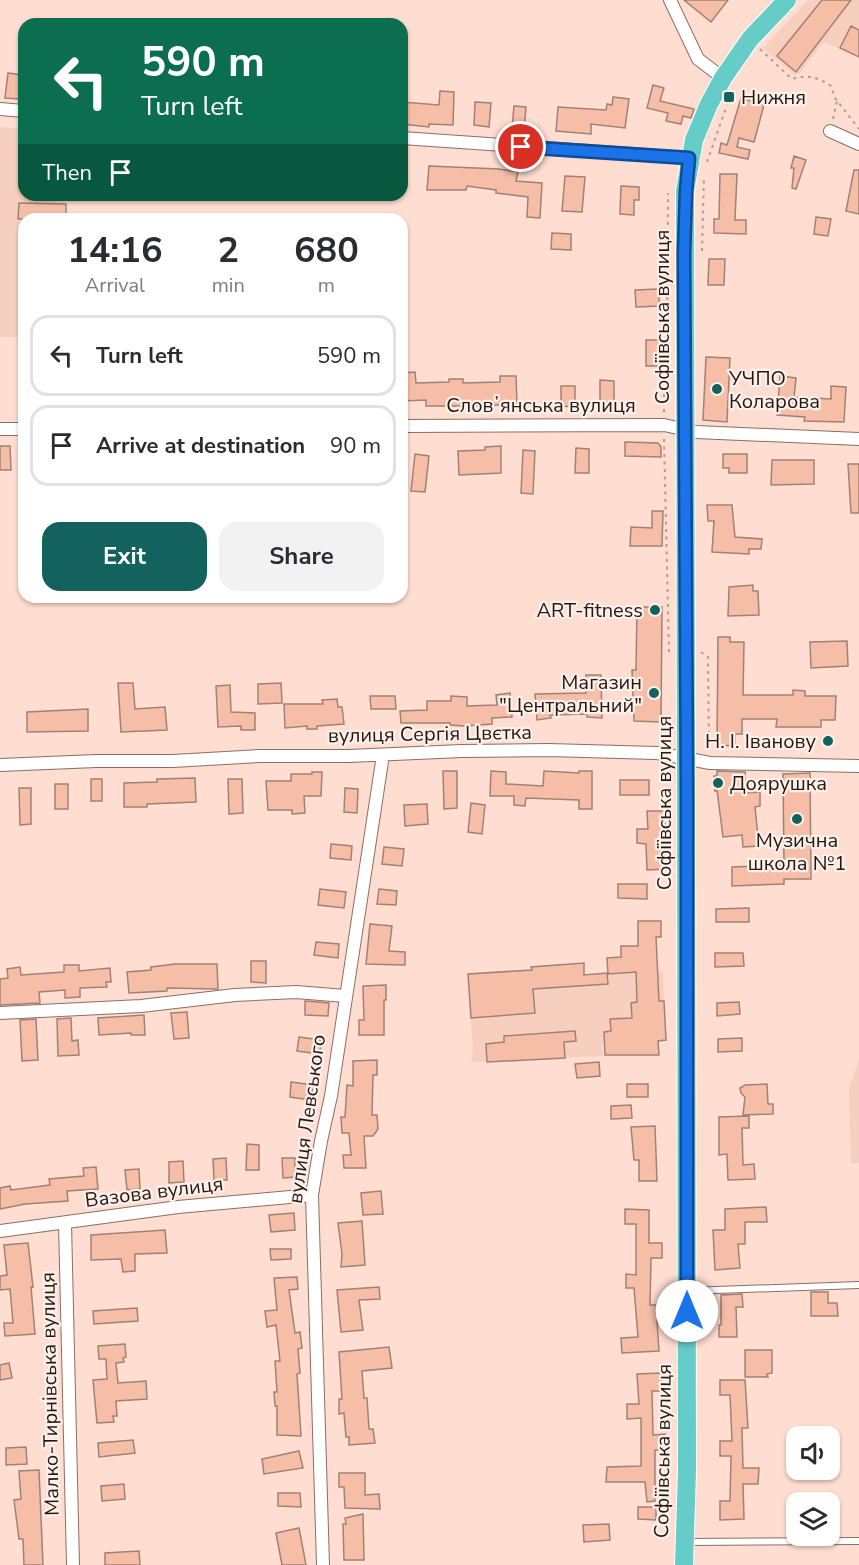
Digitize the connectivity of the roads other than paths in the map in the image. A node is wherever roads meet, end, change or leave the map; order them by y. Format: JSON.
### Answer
{"nodes":[{"id":1,"x":670,"y":0,"type":"edge"},
{"id":2,"x":787,"y":0,"type":"edge"},
{"id":3,"x":723,"y":78,"type":"junction"},
{"id":4,"x":0,"y":109,"type":"edge"},
{"id":5,"x":18,"y":110,"type":"edge"},
{"id":6,"x":830,"y":131,"type":"road end"},
{"id":7,"x":408,"y":138,"type":"edge"},
{"id":8,"x":859,"y":144,"type":"edge"},
{"id":9,"x":689,"y":158,"type":"junction"},
{"id":10,"x":408,"y":426,"type":"edge"},
{"id":11,"x":0,"y":429,"type":"edge"},
{"id":12,"x":18,"y":429,"type":"edge"},
{"id":13,"x":685,"y":430,"type":"junction"},
{"id":14,"x":859,"y":439,"type":"edge"},
{"id":15,"x":382,"y":755,"type":"junction"},
{"id":16,"x":687,"y":758,"type":"junction"},
{"id":17,"x":0,"y":765,"type":"edge"},
{"id":18,"x":859,"y":766,"type":"edge"},
{"id":19,"x":345,"y":996,"type":"junction"},
{"id":20,"x":0,"y":1013,"type":"edge"},
{"id":21,"x":312,"y":1195,"type":"junction"},
{"id":22,"x":65,"y":1223,"type":"junction"},
{"id":23,"x":0,"y":1231,"type":"edge"},
{"id":24,"x":859,"y":1286,"type":"edge"},
{"id":25,"x":687,"y":1291,"type":"junction"},
{"id":26,"x":859,"y":1541,"type":"edge"},
{"id":27,"x":685,"y":1542,"type":"junction"},
{"id":28,"x":73,"y":1565,"type":"edge"},
{"id":29,"x":323,"y":1565,"type":"edge"},
{"id":30,"x":684,"y":1565,"type":"edge"}],
"edges":[{"from":1,"to":3,"type":"street"},
{"from":2,"to":3,"type":"main road","name":"Софіївська вулиця"},
{"from":3,"to":9,"type":"main road","name":"Софіївська вулиця"},
{"from":4,"to":5,"type":"street"},
{"from":6,"to":8,"type":"street"},
{"from":7,"to":9,"type":"street"},
{"from":9,"to":13,"type":"main road","name":"Софіївська вулиця"},
{"from":10,"to":13,"type":"street","name":"Словʼянська вулиця"},
{"from":11,"to":12,"type":"street"},
{"from":13,"to":14,"type":"street","name":"Словʼянська вулиця"},
{"from":13,"to":16,"type":"main road","name":"Софіївська вулиця"},
{"from":15,"to":16,"type":"street","name":"вулиця Сергія Цвєтка"},
{"from":15,"to":17,"type":"street","name":"вулиця Сергія Цвєтка"},
{"from":15,"to":19,"type":"street","name":"вулиця Левського"},
{"from":16,"to":18,"type":"street","name":"вулиця Сергія Цвєтка"},
{"from":16,"to":25,"type":"main road","name":"Софіївська вулиця"},
{"from":19,"to":20,"type":"street"},
{"from":19,"to":21,"type":"street","name":"вулиця Левського"},
{"from":21,"to":22,"type":"street","name":"Вазова вулиця"},
{"from":21,"to":29,"type":"street","name":"вулиця Левського"},
{"from":22,"to":23,"type":"street","name":"Вазова вулиця"},
{"from":22,"to":28,"type":"street","name":"Малко-Тирнівська вулиця"},
{"from":24,"to":25,"type":"lane"},
{"from":25,"to":27,"type":"main road","name":"Софіївська вулиця"},
{"from":26,"to":27,"type":"lane"},
{"from":27,"to":30,"type":"main road","name":"Софіївська вулиця"}]}
